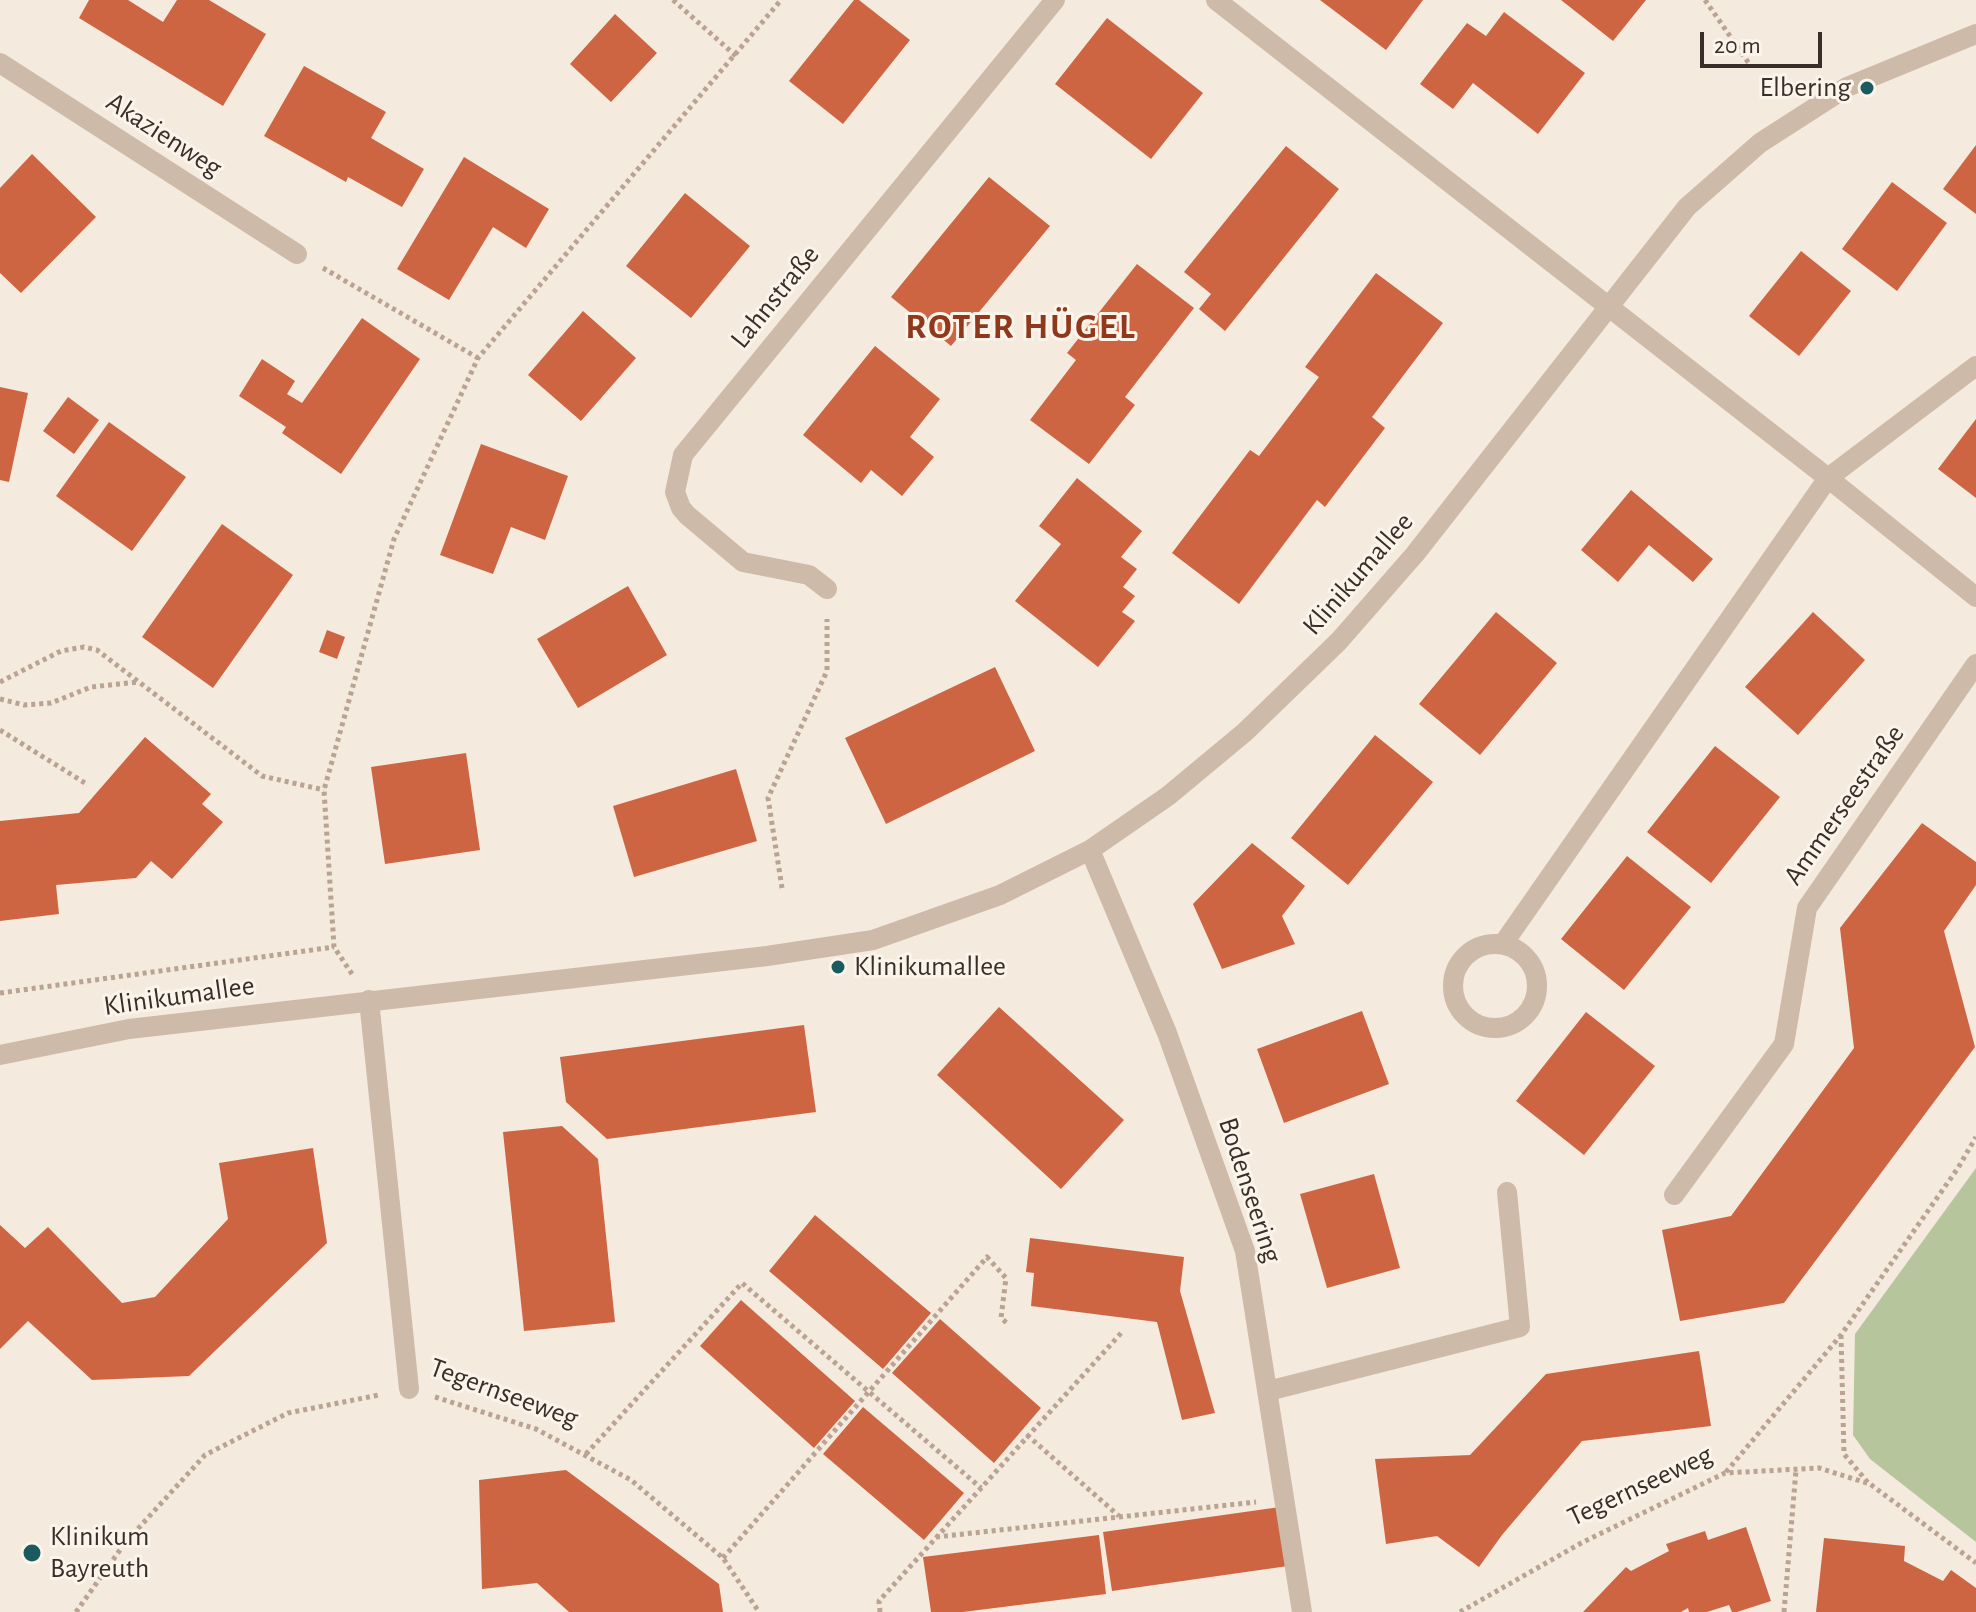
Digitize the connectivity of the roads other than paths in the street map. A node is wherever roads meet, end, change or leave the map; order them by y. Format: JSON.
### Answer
{"nodes":[{"id":1,"x":1055,"y":0,"type":"edge"},
{"id":2,"x":1216,"y":0,"type":"edge"},
{"id":3,"x":1976,"y":34,"type":"edge"},
{"id":4,"x":0,"y":63,"type":"edge"},
{"id":5,"x":297,"y":254,"type":"road end"},
{"id":6,"x":1608,"y":306,"type":"junction"},
{"id":7,"x":1976,"y":366,"type":"edge"},
{"id":8,"x":1828,"y":478,"type":"junction"},
{"id":9,"x":827,"y":589,"type":"road end"},
{"id":10,"x":1976,"y":597,"type":"edge"},
{"id":11,"x":1976,"y":664,"type":"edge"},
{"id":12,"x":1090,"y":850,"type":"junction"},
{"id":13,"x":1503,"y":944,"type":"junction"},
{"id":14,"x":369,"y":1000,"type":"junction"},
{"id":15,"x":0,"y":1055,"type":"edge"},
{"id":16,"x":1507,"y":1192,"type":"dead end"},
{"id":17,"x":1674,"y":1195,"type":"dead end"},
{"id":18,"x":409,"y":1389,"type":"road end"},
{"id":19,"x":1268,"y":1391,"type":"junction"},
{"id":20,"x":1302,"y":1612,"type":"edge"}],
"edges":[{"from":1,"to":9,"type":"street","name":"Lahnstraße"},
{"from":2,"to":6,"type":"street"},
{"from":3,"to":6,"type":"street","name":"Klinikumallee"},
{"from":4,"to":5,"type":"street","name":"Akazienweg"},
{"from":6,"to":8,"type":"street"},
{"from":6,"to":12,"type":"street","name":"Klinikumallee"},
{"from":7,"to":8,"type":"street"},
{"from":8,"to":10,"type":"street"},
{"from":8,"to":13,"type":"street"},
{"from":11,"to":17,"type":"street","name":"Ammerseestraße"},
{"from":12,"to":14,"type":"street","name":"Klinikumallee"},
{"from":12,"to":19,"type":"street","name":"Bodenseering"},
{"from":13,"to":13,"type":"street"},
{"from":14,"to":15,"type":"street","name":"Klinikumallee"},
{"from":14,"to":18,"type":"street","name":"Tegernseeweg"},
{"from":16,"to":19,"type":"street"},
{"from":19,"to":20,"type":"street","name":"Bodenseering"}]}
